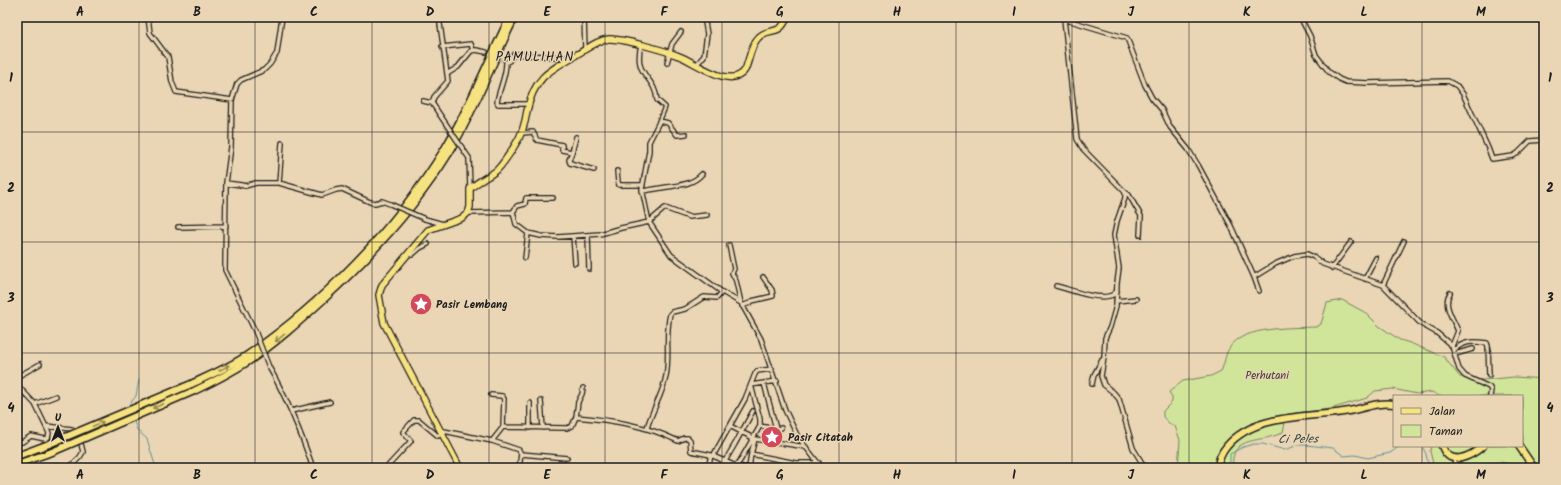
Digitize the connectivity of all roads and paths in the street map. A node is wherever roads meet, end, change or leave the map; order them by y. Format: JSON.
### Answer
{"nodes":[{"id":1,"x":148,"y":17,"type":"edge"},
{"id":2,"x":282,"y":17,"type":"edge"},
{"id":3,"x":439,"y":17,"type":"edge"},
{"id":4,"x":510,"y":17,"type":"edge"},
{"id":5,"x":515,"y":17,"type":"edge"},
{"id":6,"x":584,"y":17,"type":"edge"},
{"id":7,"x":704,"y":17,"type":"edge"},
{"id":8,"x":787,"y":17,"type":"edge"},
{"id":9,"x":1300,"y":17,"type":"edge"},
{"id":10,"x":1064,"y":18,"type":"edge"},
{"id":11,"x":681,"y":32,"type":"dead end"},
{"id":12,"x":641,"y":45,"type":"junction"},
{"id":13,"x":442,"y":47,"type":"junction"},
{"id":14,"x":473,"y":50,"type":"junction"},
{"id":15,"x":585,"y":50,"type":"junction"},
{"id":16,"x":486,"y":52,"type":"tunnel mouth"},
{"id":17,"x":670,"y":53,"type":"junction"},
{"id":18,"x":572,"y":58,"type":"junction"},
{"id":19,"x":667,"y":63,"type":"dead end"},
{"id":20,"x":696,"y":66,"type":"junction"},
{"id":21,"x":447,"y":74,"type":"junction"},
{"id":22,"x":232,"y":100,"type":"junction"},
{"id":23,"x":423,"y":101,"type":"dead end"},
{"id":24,"x":432,"y":103,"type":"junction"},
{"id":25,"x":529,"y":104,"type":"junction"},
{"id":26,"x":660,"y":121,"type":"junction"},
{"id":27,"x":522,"y":133,"type":"junction"},
{"id":28,"x":686,"y":134,"type":"dead end"},
{"id":29,"x":576,"y":137,"type":"dead end"},
{"id":30,"x":1544,"y":140,"type":"edge"},
{"id":31,"x":282,"y":144,"type":"dead end"},
{"id":32,"x":572,"y":152,"type":"junction"},
{"id":33,"x":594,"y":170,"type":"dead end"},
{"id":34,"x":617,"y":171,"type":"dead end"},
{"id":35,"x":702,"y":174,"type":"dead end"},
{"id":36,"x":226,"y":183,"type":"junction"},
{"id":37,"x":279,"y":183,"type":"junction"},
{"id":38,"x":643,"y":185,"type":"junction"},
{"id":39,"x":470,"y":189,"type":"junction"},
{"id":40,"x":642,"y":191,"type":"junction"},
{"id":41,"x":1125,"y":192,"type":"junction"},
{"id":42,"x":553,"y":198,"type":"dead end"},
{"id":43,"x":513,"y":212,"type":"junction"},
{"id":44,"x":468,"y":213,"type":"junction"},
{"id":45,"x":707,"y":215,"type":"dead end"},
{"id":46,"x":426,"y":219,"type":"junction"},
{"id":47,"x":649,"y":222,"type":"junction"},
{"id":48,"x":443,"y":224,"type":"junction"},
{"id":49,"x":226,"y":226,"type":"junction"},
{"id":50,"x":178,"y":228,"type":"dead end"},
{"id":51,"x":428,"y":230,"type":"junction"},
{"id":52,"x":528,"y":233,"type":"junction"},
{"id":53,"x":1140,"y":235,"type":"dead end"},
{"id":54,"x":573,"y":236,"type":"junction"},
{"id":55,"x":588,"y":236,"type":"junction"},
{"id":56,"x":1404,"y":241,"type":"dead end"},
{"id":57,"x":1351,"y":242,"type":"dead end"},
{"id":58,"x":428,"y":244,"type":"dead end"},
{"id":59,"x":729,"y":245,"type":"dead end"},
{"id":60,"x":409,"y":254,"type":"junction"},
{"id":61,"x":525,"y":258,"type":"dead end"},
{"id":62,"x":1376,"y":258,"type":"dead end"},
{"id":63,"x":575,"y":263,"type":"dead end"},
{"id":64,"x":1332,"y":268,"type":"junction"},
{"id":65,"x":589,"y":269,"type":"dead end"},
{"id":66,"x":764,"y":277,"type":"dead end"},
{"id":67,"x":1254,"y":277,"type":"junction"},
{"id":68,"x":1365,"y":279,"type":"junction"},
{"id":69,"x":1382,"y":285,"type":"junction"},
{"id":70,"x":1056,"y":286,"type":"dead end"},
{"id":71,"x":1117,"y":291,"type":"junction"},
{"id":72,"x":1259,"y":291,"type":"dead end"},
{"id":73,"x":722,"y":292,"type":"junction"},
{"id":74,"x":1450,"y":293,"type":"dead end"},
{"id":75,"x":1136,"y":299,"type":"dead end"},
{"id":76,"x":1116,"y":301,"type":"junction"},
{"id":77,"x":742,"y":304,"type":"junction"},
{"id":78,"x":1473,"y":349,"type":"dead end"},
{"id":79,"x":1454,"y":350,"type":"junction"},
{"id":80,"x":1104,"y":358,"type":"junction"},
{"id":81,"x":40,"y":364,"type":"dead end"},
{"id":82,"x":772,"y":369,"type":"junction"},
{"id":83,"x":1489,"y":375,"type":"dead end"},
{"id":84,"x":17,"y":377,"type":"edge"},
{"id":85,"x":777,"y":381,"type":"junction"},
{"id":86,"x":764,"y":383,"type":"junction"},
{"id":87,"x":1092,"y":384,"type":"dead end"},
{"id":88,"x":17,"y":385,"type":"edge"},
{"id":89,"x":751,"y":385,"type":"junction"},
{"id":90,"x":583,"y":388,"type":"dead end"},
{"id":91,"x":491,"y":395,"type":"dead end"},
{"id":92,"x":1490,"y":395,"type":"edge"},
{"id":93,"x":56,"y":396,"type":"dead end"},
{"id":94,"x":541,"y":401,"type":"dead end"},
{"id":95,"x":330,"y":402,"type":"dead end"},
{"id":96,"x":530,"y":403,"type":"dead end"},
{"id":97,"x":35,"y":404,"type":"junction"},
{"id":98,"x":1393,"y":404,"type":"edge"},
{"id":99,"x":291,"y":411,"type":"junction"},
{"id":100,"x":753,"y":411,"type":"dead end"},
{"id":101,"x":576,"y":417,"type":"junction"},
{"id":102,"x":46,"y":426,"type":"junction"},
{"id":103,"x":503,"y":426,"type":"junction"},
{"id":104,"x":730,"y":426,"type":"junction"},
{"id":105,"x":760,"y":426,"type":"junction"},
{"id":106,"x":530,"y":428,"type":"junction"},
{"id":107,"x":542,"y":428,"type":"junction"},
{"id":108,"x":647,"y":428,"type":"junction"},
{"id":109,"x":781,"y":428,"type":"dead end"},
{"id":110,"x":776,"y":429,"type":"junction"},
{"id":111,"x":440,"y":432,"type":"junction"},
{"id":112,"x":742,"y":432,"type":"junction"},
{"id":113,"x":754,"y":438,"type":"junction"},
{"id":114,"x":492,"y":441,"type":"junction"},
{"id":115,"x":17,"y":442,"type":"edge"},
{"id":116,"x":806,"y":447,"type":"junction"},
{"id":117,"x":1442,"y":447,"type":"edge"},
{"id":118,"x":1481,"y":447,"type":"edge"},
{"id":119,"x":1520,"y":447,"type":"edge"},
{"id":120,"x":521,"y":454,"type":"junction"},
{"id":121,"x":751,"y":454,"type":"junction"},
{"id":122,"x":712,"y":455,"type":"junction"},
{"id":123,"x":17,"y":456,"type":"edge"},
{"id":124,"x":566,"y":458,"type":"dead end"},
{"id":125,"x":1455,"y":458,"type":"junction"},
{"id":126,"x":724,"y":461,"type":"junction"},
{"id":127,"x":796,"y":462,"type":"junction"},
{"id":128,"x":18,"y":463,"type":"edge"},
{"id":129,"x":819,"y":464,"type":"junction"},
{"id":130,"x":735,"y":467,"type":"edge"},
{"id":131,"x":48,"y":468,"type":"edge"},
{"id":132,"x":68,"y":468,"type":"edge"},
{"id":133,"x":314,"y":468,"type":"edge"},
{"id":134,"x":386,"y":468,"type":"edge"},
{"id":135,"x":460,"y":468,"type":"edge"},
{"id":136,"x":519,"y":468,"type":"edge"},
{"id":137,"x":708,"y":468,"type":"edge"},
{"id":138,"x":722,"y":468,"type":"edge"},
{"id":139,"x":749,"y":468,"type":"edge"},
{"id":140,"x":795,"y":468,"type":"edge"},
{"id":141,"x":822,"y":468,"type":"edge"},
{"id":142,"x":1146,"y":468,"type":"edge"},
{"id":143,"x":1218,"y":468,"type":"edge"},
{"id":144,"x":1454,"y":468,"type":"edge"},
{"id":145,"x":1534,"y":468,"type":"edge"}],
"edges":[{"from":1,"to":22,"type":"street"},
{"from":2,"to":22,"type":"street"},
{"from":3,"to":13,"type":"street"},
{"from":123,"to":4,"type":"highway","one_way":true,"bridge":true},
{"from":5,"to":128,"type":"highway","one_way":true,"bridge":true},
{"from":6,"to":15,"type":"street"},
{"from":7,"to":20,"type":"street"},
{"from":8,"to":20,"type":"main road"},
{"from":9,"to":30,"type":"street"},
{"from":10,"to":41,"type":"street"},
{"from":10,"to":67,"type":"street"},
{"from":11,"to":17,"type":"street"},
{"from":12,"to":15,"type":"main road"},
{"from":12,"to":17,"type":"main road"},
{"from":12,"to":26,"type":"street"},
{"from":13,"to":14,"type":"street"},
{"from":13,"to":21,"type":"street"},
{"from":14,"to":16,"type":"street"},
{"from":14,"to":21,"type":"street"},
{"from":15,"to":18,"type":"main road"},
{"from":17,"to":19,"type":"street"},
{"from":17,"to":20,"type":"main road"},
{"from":18,"to":25,"type":"main road"},
{"from":18,"to":25,"type":"street"},
{"from":21,"to":24,"type":"street"},
{"from":22,"to":36,"type":"street"},
{"from":23,"to":24,"type":"street"},
{"from":24,"to":39,"type":"street","bridge":true},
{"from":25,"to":27,"type":"main road"},
{"from":26,"to":28,"type":"street"},
{"from":26,"to":38,"type":"street"},
{"from":27,"to":32,"type":"street"},
{"from":27,"to":39,"type":"main road"},
{"from":29,"to":32,"type":"street"},
{"from":31,"to":37,"type":"street"},
{"from":32,"to":33,"type":"street"},
{"from":34,"to":38,"type":"street"},
{"from":35,"to":40,"type":"street"},
{"from":36,"to":37,"type":"street"},
{"from":36,"to":49,"type":"street"},
{"from":37,"to":46,"type":"street","bridge":true},
{"from":38,"to":40,"type":"street"},
{"from":39,"to":44,"type":"main road"},
{"from":40,"to":47,"type":"street"},
{"from":41,"to":53,"type":"street"},
{"from":41,"to":71,"type":"street"},
{"from":42,"to":43,"type":"street"},
{"from":43,"to":44,"type":"street"},
{"from":43,"to":52,"type":"street"},
{"from":44,"to":48,"type":"main road"},
{"from":45,"to":47,"type":"street"},
{"from":46,"to":48,"type":"street"},
{"from":46,"to":51,"type":"street"},
{"from":47,"to":55,"type":"street"},
{"from":47,"to":73,"type":"street"},
{"from":48,"to":51,"type":"main road"},
{"from":49,"to":50,"type":"street"},
{"from":49,"to":99,"type":"street","bridge":true},
{"from":51,"to":60,"type":"main road"},
{"from":52,"to":54,"type":"street"},
{"from":52,"to":61,"type":"street"},
{"from":54,"to":55,"type":"street"},
{"from":54,"to":63,"type":"street"},
{"from":55,"to":65,"type":"street"},
{"from":56,"to":69,"type":"street"},
{"from":57,"to":64,"type":"street"},
{"from":58,"to":60,"type":"street"},
{"from":59,"to":77,"type":"street"},
{"from":60,"to":111,"type":"main road"},
{"from":62,"to":68,"type":"street"},
{"from":64,"to":67,"type":"street"},
{"from":64,"to":68,"type":"street"},
{"from":66,"to":77,"type":"street"},
{"from":67,"to":72,"type":"street"},
{"from":68,"to":69,"type":"street"},
{"from":69,"to":79,"type":"street"},
{"from":70,"to":71,"type":"street"},
{"from":71,"to":76,"type":"street"},
{"from":73,"to":77,"type":"street"},
{"from":73,"to":108,"type":"street"},
{"from":74,"to":79,"type":"street"},
{"from":75,"to":76,"type":"street"},
{"from":76,"to":80,"type":"street"},
{"from":77,"to":82,"type":"street"},
{"from":78,"to":79,"type":"street"},
{"from":79,"to":83,"type":"street"},
{"from":79,"to":92,"type":"street"},
{"from":80,"to":87,"type":"street"},
{"from":80,"to":142,"type":"street"},
{"from":81,"to":84,"type":"street"},
{"from":82,"to":85,"type":"street"},
{"from":82,"to":89,"type":"street"},
{"from":85,"to":86,"type":"street"},
{"from":85,"to":116,"type":"street"},
{"from":86,"to":89,"type":"street"},
{"from":86,"to":110,"type":"street"},
{"from":88,"to":97,"type":"street"},
{"from":89,"to":104,"type":"street"},
{"from":89,"to":105,"type":"street"},
{"from":90,"to":101,"type":"street"},
{"from":91,"to":103,"type":"street"},
{"from":93,"to":97,"type":"street"},
{"from":94,"to":107,"type":"street"},
{"from":95,"to":99,"type":"street"},
{"from":96,"to":106,"type":"street"},
{"from":97,"to":102,"type":"street"},
{"from":98,"to":143,"type":"highway"},
{"from":99,"to":133,"type":"street"},
{"from":100,"to":112,"type":"street"},
{"from":101,"to":107,"type":"street"},
{"from":101,"to":108,"type":"street"},
{"from":102,"to":115,"type":"street"},
{"from":102,"to":132,"type":"street"},
{"from":103,"to":106,"type":"street"},
{"from":103,"to":114,"type":"street"},
{"from":104,"to":112,"type":"street"},
{"from":104,"to":122,"type":"street"},
{"from":105,"to":110,"type":"street"},
{"from":105,"to":113,"type":"street"},
{"from":106,"to":107,"type":"street"},
{"from":108,"to":122,"type":"street"},
{"from":109,"to":110,"type":"street"},
{"from":111,"to":114,"type":"street"},
{"from":111,"to":134,"type":"street"},
{"from":111,"to":135,"type":"main road"},
{"from":112,"to":113,"type":"street"},
{"from":112,"to":126,"type":"street"},
{"from":113,"to":116,"type":"street"},
{"from":113,"to":121,"type":"street"},
{"from":113,"to":130,"type":"street"},
{"from":114,"to":120,"type":"street"},
{"from":116,"to":129,"type":"street"},
{"from":117,"to":125,"type":"highway"},
{"from":118,"to":125,"type":"highway"},
{"from":119,"to":145,"type":"highway"},
{"from":120,"to":124,"type":"street"},
{"from":120,"to":136,"type":"street"},
{"from":121,"to":127,"type":"street"},
{"from":121,"to":139,"type":"street"},
{"from":122,"to":126,"type":"street"},
{"from":122,"to":137,"type":"street"},
{"from":125,"to":144,"type":"street"},
{"from":126,"to":130,"type":"street"},
{"from":126,"to":138,"type":"street"},
{"from":127,"to":129,"type":"street"},
{"from":127,"to":140,"type":"street"},
{"from":129,"to":141,"type":"street"},
{"from":130,"to":139,"type":"street"},
{"from":131,"to":132,"type":"street"}]}
